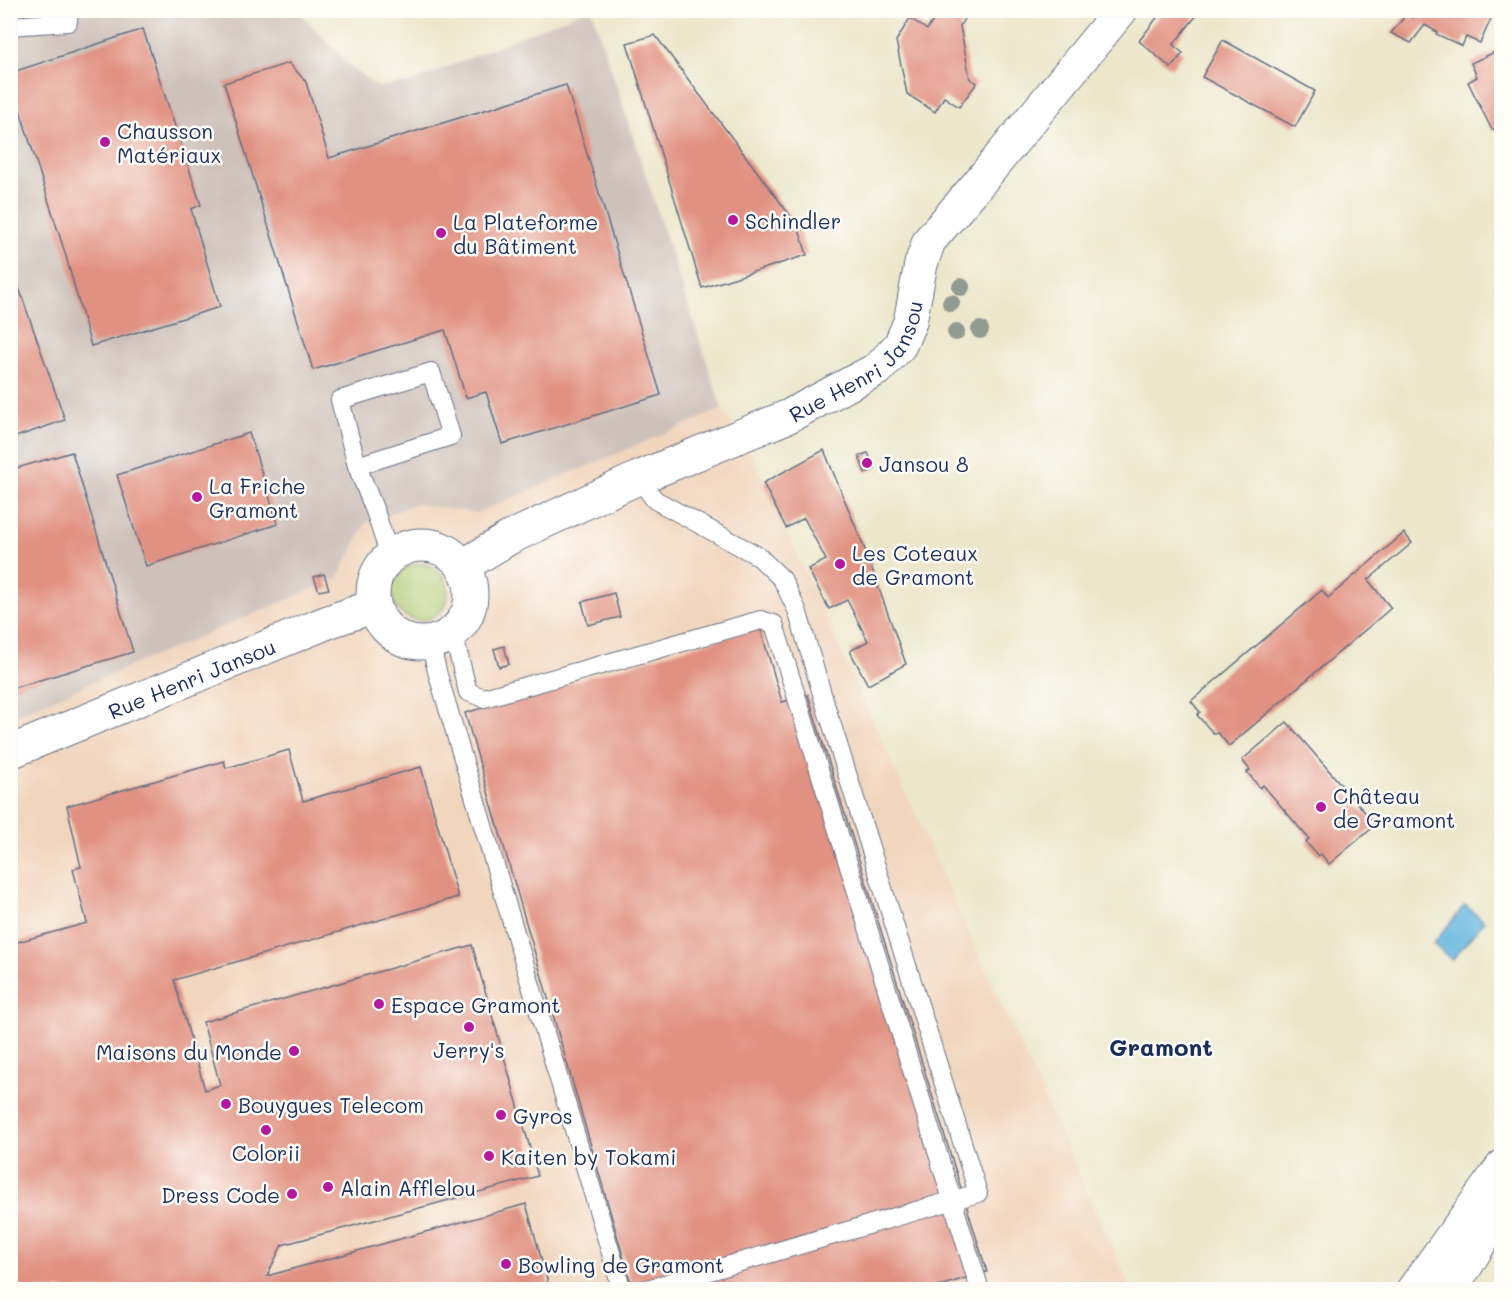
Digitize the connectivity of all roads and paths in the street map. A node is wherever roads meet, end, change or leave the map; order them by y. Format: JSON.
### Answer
{"nodes":[{"id":1,"x":69,"y":10,"type":"edge"},
{"id":2,"x":1121,"y":10,"type":"edge"},
{"id":3,"x":10,"y":26,"type":"edge"},
{"id":4,"x":357,"y":466,"type":"junction"},
{"id":5,"x":638,"y":478,"type":"junction"},
{"id":6,"x":390,"y":557,"type":"junction"},
{"id":7,"x":463,"y":566,"type":"junction"},
{"id":8,"x":374,"y":606,"type":"junction"},
{"id":9,"x":441,"y":638,"type":"junction"},
{"id":10,"x":10,"y":752,"type":"edge"},
{"id":11,"x":1502,"y":1167,"type":"edge"},
{"id":12,"x":953,"y":1200,"type":"junction"},
{"id":13,"x":1502,"y":1206,"type":"edge"},
{"id":14,"x":1458,"y":1282,"type":"edge"},
{"id":15,"x":980,"y":1289,"type":"edge"},
{"id":16,"x":622,"y":1290,"type":"edge"},
{"id":17,"x":644,"y":1290,"type":"edge"},
{"id":18,"x":1413,"y":1290,"type":"edge"}],
"edges":[{"from":1,"to":3,"type":"lane"},
{"from":2,"to":5,"type":"street","name":"Rue Henri Jansou"},
{"from":4,"to":4,"type":"lane"},
{"from":4,"to":6,"type":"lane"},
{"from":5,"to":7,"type":"street","name":"Rue Henri Jansou"},
{"from":5,"to":12,"type":"lane"},
{"from":6,"to":7,"type":"street"},
{"from":6,"to":8,"type":"street"},
{"from":7,"to":9,"type":"street"},
{"from":8,"to":9,"type":"street"},
{"from":8,"to":10,"type":"street","name":"Rue Henri Jansou"},
{"from":9,"to":12,"type":"lane"},
{"from":9,"to":16,"type":"lane"},
{"from":11,"to":18,"type":"street"},
{"from":12,"to":15,"type":"lane"},
{"from":12,"to":17,"type":"lane"},
{"from":13,"to":14,"type":"street"}]}
